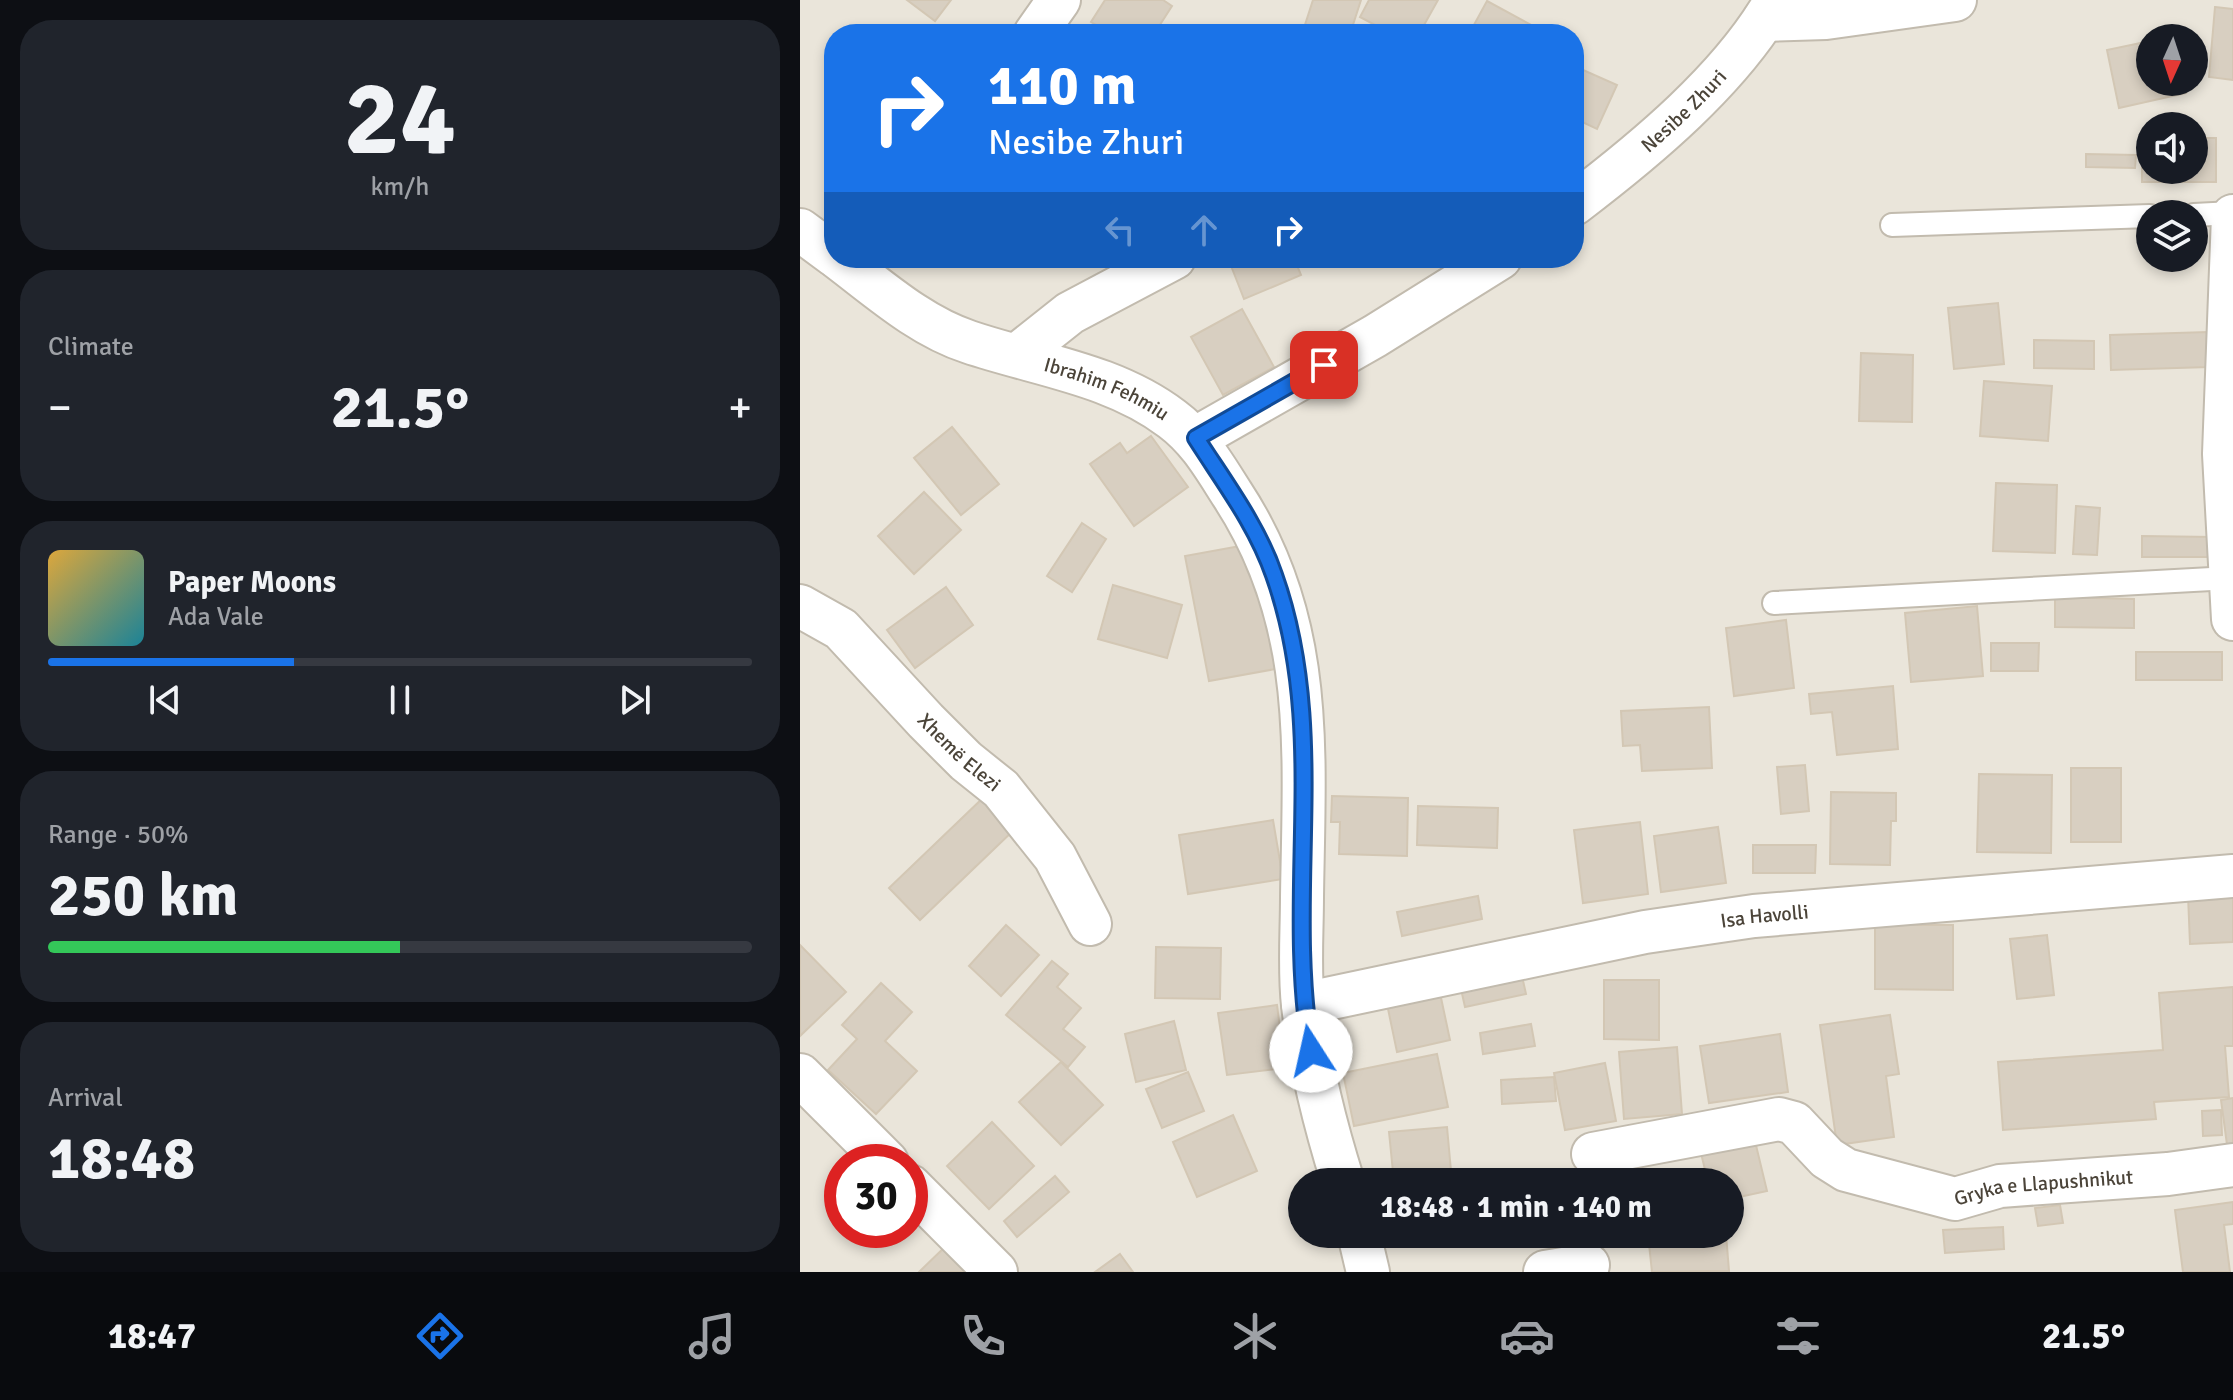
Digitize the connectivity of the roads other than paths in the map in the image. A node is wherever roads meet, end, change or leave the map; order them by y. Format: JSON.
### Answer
{"nodes":[{"id":1,"x":1059,"y":0,"type":"edge"},
{"id":2,"x":1955,"y":0,"type":"edge"},
{"id":3,"x":1770,"y":10,"type":"edge"},
{"id":4,"x":1042,"y":24,"type":"edge"},
{"id":5,"x":1584,"y":196,"type":"edge"},
{"id":6,"x":2233,"y":214,"type":"edge"},
{"id":7,"x":2208,"y":215,"type":"edge"},
{"id":8,"x":2136,"y":216,"type":"edge"},
{"id":9,"x":1892,"y":225,"type":"dead end"},
{"id":10,"x":800,"y":230,"type":"edge"},
{"id":11,"x":824,"y":248,"type":"edge"},
{"id":12,"x":851,"y":268,"type":"edge"},
{"id":13,"x":1155,"y":268,"type":"edge"},
{"id":14,"x":1484,"y":268,"type":"edge"},
{"id":15,"x":1017,"y":355,"type":"junction"},
{"id":16,"x":1196,"y":438,"type":"junction"},
{"id":17,"x":2230,"y":578,"type":"junction"},
{"id":18,"x":1774,"y":603,"type":"dead end"},
{"id":19,"x":800,"y":606,"type":"edge"},
{"id":20,"x":2233,"y":619,"type":"edge"},
{"id":21,"x":2233,"y":876,"type":"edge"},
{"id":22,"x":1090,"y":924,"type":"dead end"},
{"id":23,"x":1303,"y":1004,"type":"junction"},
{"id":24,"x":800,"y":1075,"type":"edge"},
{"id":25,"x":869,"y":1144,"type":"edge"},
{"id":26,"x":1593,"y":1154,"type":"dead end"},
{"id":27,"x":2233,"y":1165,"type":"edge"},
{"id":28,"x":1339,"y":1168,"type":"edge"},
{"id":29,"x":928,"y":1204,"type":"edge"},
{"id":30,"x":1362,"y":1248,"type":"edge"},
{"id":31,"x":1588,"y":1265,"type":"dead end"},
{"id":32,"x":996,"y":1272,"type":"edge"},
{"id":33,"x":1368,"y":1272,"type":"edge"},
{"id":34,"x":1545,"y":1272,"type":"edge"}],
"edges":[{"from":1,"to":4,"type":"street"},
{"from":2,"to":3,"type":"street"},
{"from":3,"to":5,"type":"street","name":"Nesibe Zhuri"},
{"from":6,"to":7,"type":"lane"},
{"from":6,"to":17,"type":"street"},
{"from":8,"to":9,"type":"lane"},
{"from":10,"to":11,"type":"street","name":"Ibrahim Fehmiu"},
{"from":12,"to":15,"type":"street","name":"Ibrahim Fehmiu"},
{"from":13,"to":15,"type":"street"},
{"from":14,"to":16,"type":"street"},
{"from":15,"to":16,"type":"street","name":"Ibrahim Fehmiu"},
{"from":16,"to":23,"type":"street","name":"Ibrahim Fehmiu"},
{"from":17,"to":18,"type":"lane"},
{"from":17,"to":20,"type":"street"},
{"from":19,"to":22,"type":"street","name":"Xhemë Elezi"},
{"from":21,"to":23,"type":"street","name":"Isa Havolli"},
{"from":23,"to":28,"type":"street","name":"Ibrahim Fehmiu"},
{"from":24,"to":25,"type":"street"},
{"from":26,"to":27,"type":"street","name":"Gryka e Llapushnikut"},
{"from":29,"to":32,"type":"street"},
{"from":30,"to":33,"type":"street"},
{"from":31,"to":34,"type":"street"}]}
